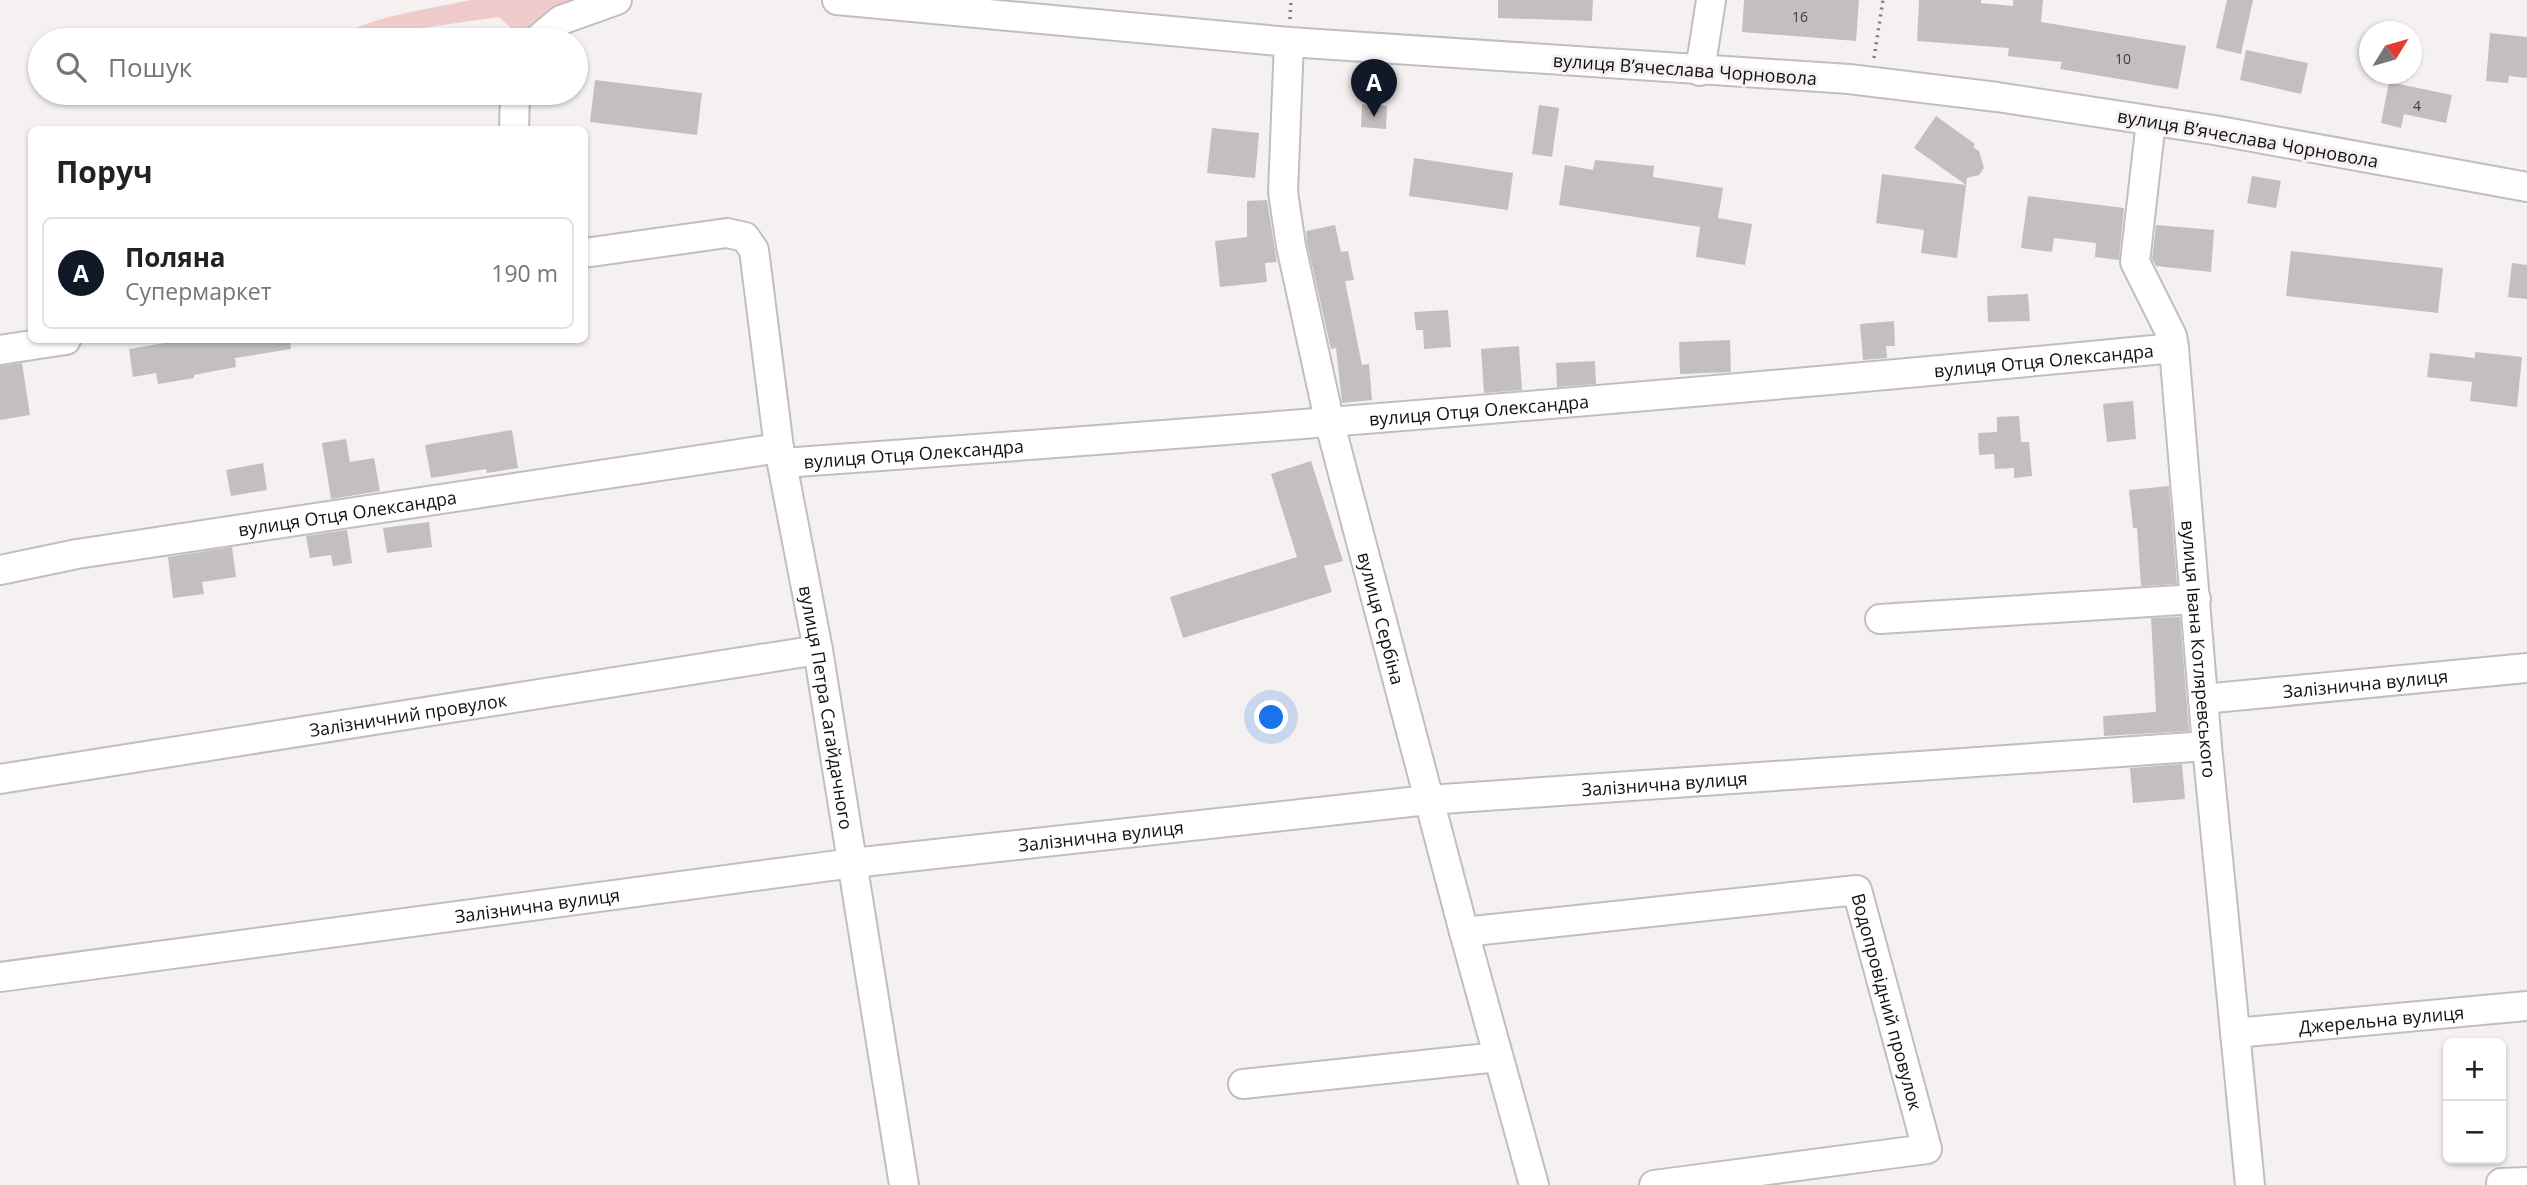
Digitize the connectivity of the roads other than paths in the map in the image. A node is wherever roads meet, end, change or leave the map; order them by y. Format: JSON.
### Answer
{"nodes":[{"id":1,"x":617,"y":0,"type":"edge"},
{"id":2,"x":837,"y":0,"type":"edge"},
{"id":3,"x":1711,"y":0,"type":"edge"},
{"id":4,"x":551,"y":28,"type":"edge"},
{"id":5,"x":1289,"y":42,"type":"junction"},
{"id":6,"x":1700,"y":71,"type":"junction"},
{"id":7,"x":515,"y":105,"type":"edge"},
{"id":8,"x":2151,"y":121,"type":"junction"},
{"id":9,"x":514,"y":126,"type":"edge"},
{"id":10,"x":2527,"y":187,"type":"edge"},
{"id":11,"x":588,"y":252,"type":"edge"},
{"id":12,"x":46,"y":343,"type":"edge"},
{"id":13,"x":2174,"y":348,"type":"junction"},
{"id":14,"x":0,"y":350,"type":"edge"},
{"id":15,"x":1330,"y":424,"type":"junction"},
{"id":16,"x":781,"y":455,"type":"junction"},
{"id":17,"x":0,"y":570,"type":"edge"},
{"id":18,"x":2196,"y":599,"type":"junction"},
{"id":19,"x":1880,"y":620,"type":"dead end"},
{"id":20,"x":818,"y":650,"type":"junction"},
{"id":21,"x":2527,"y":668,"type":"edge"},
{"id":22,"x":2203,"y":699,"type":"junction"},
{"id":23,"x":2207,"y":746,"type":"junction"},
{"id":24,"x":0,"y":779,"type":"edge"},
{"id":25,"x":1429,"y":800,"type":"junction"},
{"id":26,"x":853,"y":863,"type":"junction"},
{"id":27,"x":1464,"y":932,"type":"junction"},
{"id":28,"x":0,"y":977,"type":"edge"},
{"id":29,"x":2527,"y":1006,"type":"edge"},
{"id":30,"x":2235,"y":1033,"type":"junction"},
{"id":31,"x":1499,"y":1057,"type":"junction"},
{"id":32,"x":1242,"y":1084,"type":"dead end"},
{"id":33,"x":904,"y":1185,"type":"edge"},
{"id":34,"x":1534,"y":1185,"type":"edge"},
{"id":35,"x":1654,"y":1185,"type":"edge"},
{"id":36,"x":2250,"y":1185,"type":"edge"}],
"edges":[{"from":1,"to":4,"type":"street"},
{"from":2,"to":5,"type":"street","name":"вулиця Вʼячеслава Чорновола"},
{"from":3,"to":6,"type":"street"},
{"from":5,"to":6,"type":"street","name":"вулиця Вʼячеслава Чорновола"},
{"from":5,"to":15,"type":"street","name":"вулиця Сербіна"},
{"from":6,"to":8,"type":"street","name":"вулиця Вʼячеслава Чорновола"},
{"from":7,"to":9,"type":"street"},
{"from":8,"to":10,"type":"street","name":"вулиця Вʼячеслава Чорновола"},
{"from":8,"to":13,"type":"street","name":"вулиця Івана Котляревського"},
{"from":11,"to":16,"type":"street","name":"вулиця Петра Сагайдачного"},
{"from":12,"to":14,"type":"street"},
{"from":13,"to":15,"type":"street","name":"вулиця Отця Олександра"},
{"from":13,"to":18,"type":"street","name":"вулиця Івана Котляревського"},
{"from":15,"to":16,"type":"street","name":"вулиця Отця Олександра"},
{"from":15,"to":25,"type":"street","name":"вулиця Сербіна"},
{"from":16,"to":17,"type":"street","name":"вулиця Отця Олександра"},
{"from":16,"to":20,"type":"street","name":"вулиця Петра Сагайдачного"},
{"from":18,"to":19,"type":"street"},
{"from":18,"to":22,"type":"street","name":"вулиця Івана Котляревського"},
{"from":20,"to":24,"type":"street","name":"Залізничний провулок"},
{"from":20,"to":26,"type":"street","name":"вулиця Петра Сагайдачного"},
{"from":21,"to":22,"type":"street","name":"Залізнична вулиця"},
{"from":22,"to":23,"type":"street","name":"вулиця Івана Котляревського"},
{"from":23,"to":25,"type":"street","name":"Залізнична вулиця"},
{"from":23,"to":30,"type":"street","name":"вулиця Івана Котляревського"},
{"from":25,"to":26,"type":"street","name":"Залізнична вулиця"},
{"from":25,"to":27,"type":"street","name":"вулиця Сербіна"},
{"from":26,"to":28,"type":"street","name":"Залізнична вулиця"},
{"from":26,"to":33,"type":"street","name":"вулиця Петра Сагайдачного"},
{"from":27,"to":31,"type":"street","name":"вулиця Сербіна"},
{"from":27,"to":35,"type":"street","name":"Водопровідний провулок"},
{"from":29,"to":30,"type":"street","name":"Джерельна вулиця"},
{"from":30,"to":36,"type":"street","name":"вулиця Івана Котляревського"},
{"from":31,"to":32,"type":"street"},
{"from":31,"to":34,"type":"street","name":"вулиця Сербіна"}]}
